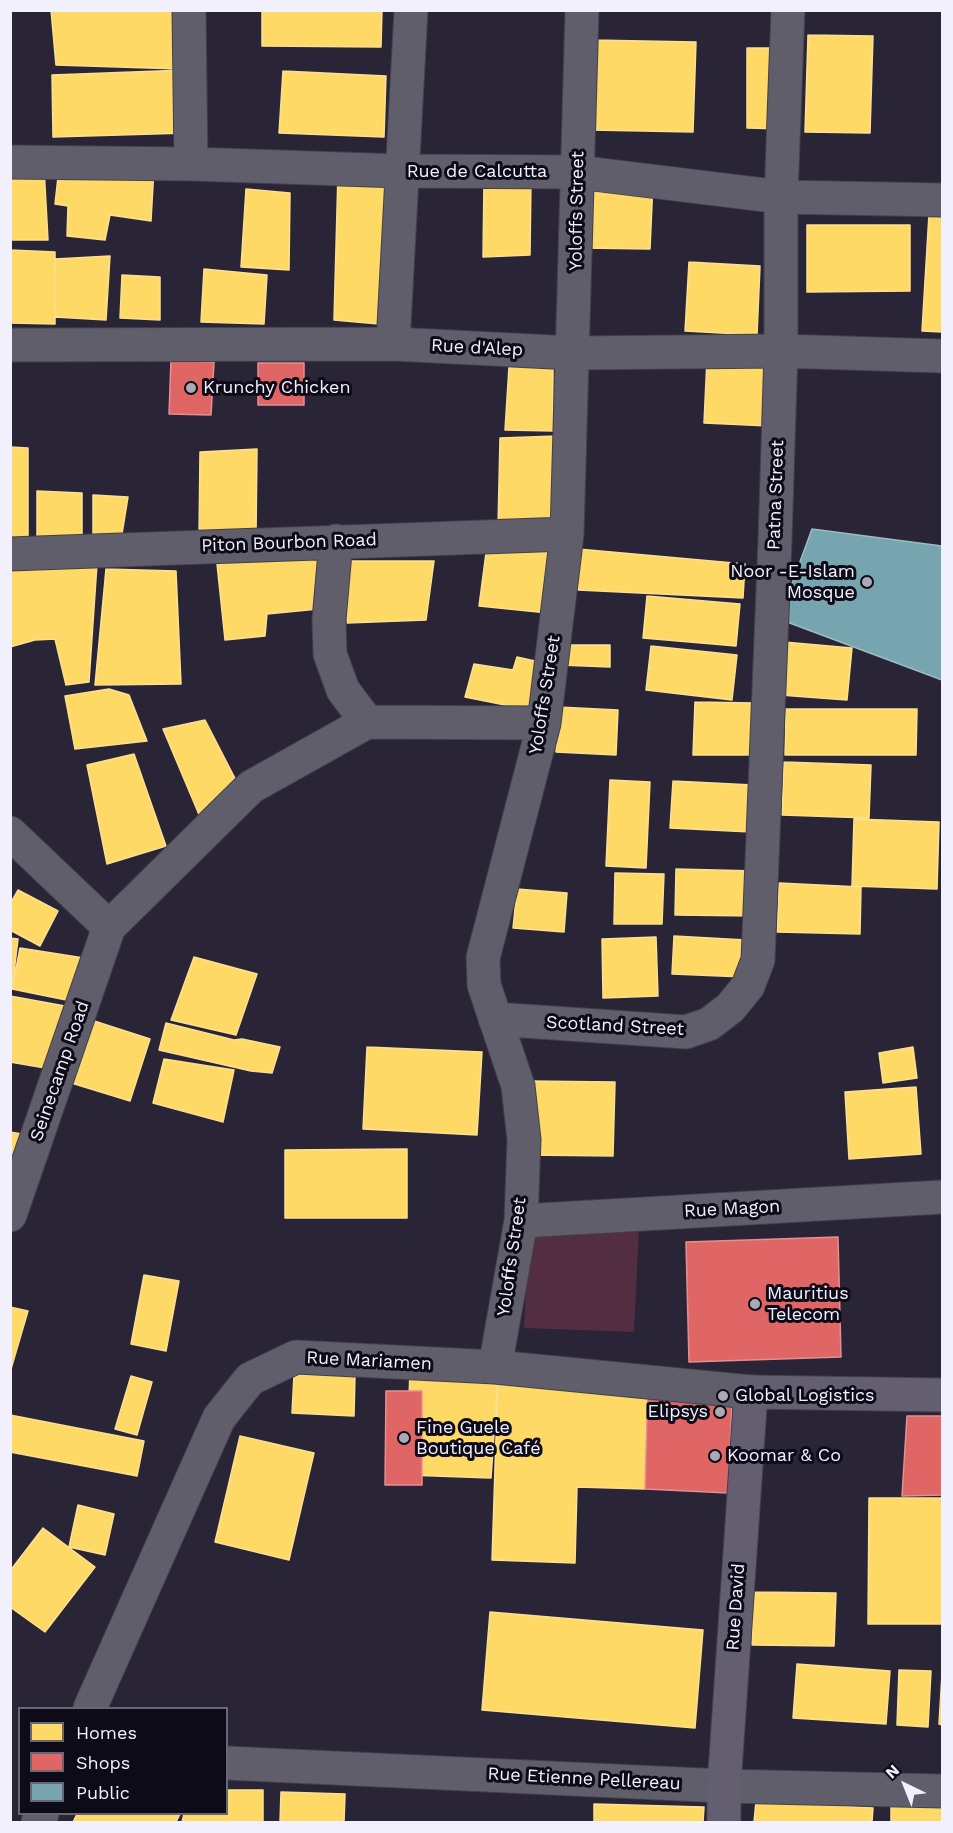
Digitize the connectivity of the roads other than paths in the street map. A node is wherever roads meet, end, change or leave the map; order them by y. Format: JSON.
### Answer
{"nodes":[{"id":1,"x":189,"y":10,"type":"edge"},
{"id":2,"x":411,"y":10,"type":"edge"},
{"id":3,"x":582,"y":10,"type":"edge"},
{"id":4,"x":788,"y":10,"type":"edge"},
{"id":5,"x":10,"y":162,"type":"edge"},
{"id":6,"x":191,"y":164,"type":"junction"},
{"id":7,"x":402,"y":171,"type":"junction"},
{"id":8,"x":577,"y":172,"type":"junction"},
{"id":9,"x":781,"y":197,"type":"junction"},
{"id":10,"x":942,"y":200,"type":"edge"},
{"id":11,"x":393,"y":344,"type":"junction"},
{"id":12,"x":10,"y":345,"type":"edge"},
{"id":13,"x":781,"y":351,"type":"junction"},
{"id":14,"x":573,"y":353,"type":"junction"},
{"id":15,"x":942,"y":356,"type":"edge"},
{"id":16,"x":567,"y":534,"type":"junction"},
{"id":17,"x":336,"y":541,"type":"junction"},
{"id":18,"x":10,"y":554,"type":"edge"},
{"id":19,"x":368,"y":722,"type":"junction"},
{"id":20,"x":544,"y":723,"type":"junction"},
{"id":21,"x":10,"y":833,"type":"edge"},
{"id":22,"x":109,"y":927,"type":"junction"},
{"id":23,"x":730,"y":1008,"type":"joint"},
{"id":24,"x":495,"y":1019,"type":"junction"},
{"id":25,"x":942,"y":1197,"type":"edge"},
{"id":26,"x":10,"y":1215,"type":"edge"},
{"id":27,"x":521,"y":1221,"type":"junction"},
{"id":28,"x":495,"y":1367,"type":"junction"},
{"id":29,"x":751,"y":1392,"type":"junction"},
{"id":30,"x":942,"y":1395,"type":"edge"},
{"id":31,"x":90,"y":1707,"type":"edge"},
{"id":32,"x":228,"y":1763,"type":"edge"},
{"id":33,"x":724,"y":1786,"type":"junction"},
{"id":34,"x":942,"y":1791,"type":"edge"},
{"id":35,"x":724,"y":1822,"type":"edge"}],
"edges":[{"from":1,"to":6,"type":"street"},
{"from":2,"to":7,"type":"street"},
{"from":3,"to":8,"type":"street","name":"Yoloffs Street"},
{"from":4,"to":9,"type":"street","name":"Patna Street"},
{"from":5,"to":6,"type":"street","name":"Rue de Calcutta"},
{"from":6,"to":7,"type":"street","name":"Rue de Calcutta"},
{"from":7,"to":8,"type":"street","name":"Rue de Calcutta"},
{"from":7,"to":11,"type":"street"},
{"from":8,"to":9,"type":"street","name":"Rue de Calcutta"},
{"from":8,"to":14,"type":"street","name":"Yoloffs Street"},
{"from":9,"to":10,"type":"street","name":"Rue de Calcutta"},
{"from":9,"to":13,"type":"street","name":"Patna Street"},
{"from":11,"to":12,"type":"street","name":"Rue d'Alep"},
{"from":11,"to":14,"type":"street","name":"Rue d'Alep"},
{"from":13,"to":14,"type":"street","name":"Rue d'Alep"},
{"from":13,"to":15,"type":"street","name":"Rue d'Alep"},
{"from":13,"to":23,"type":"street","name":"Patna Street"},
{"from":14,"to":16,"type":"street","name":"Yoloffs Street"},
{"from":16,"to":17,"type":"street","name":"Piton Bourbon Road"},
{"from":16,"to":20,"type":"street","name":"Yoloffs Street"},
{"from":17,"to":18,"type":"street","name":"Piton Bourbon Road"},
{"from":17,"to":19,"type":"street"},
{"from":19,"to":20,"type":"street"},
{"from":19,"to":22,"type":"street"},
{"from":20,"to":24,"type":"street","name":"Yoloffs Street"},
{"from":21,"to":22,"type":"street"},
{"from":22,"to":26,"type":"street","name":"Seinecamp Road"},
{"from":23,"to":24,"type":"street","name":"Scotland Street"},
{"from":24,"to":27,"type":"street","name":"Yoloffs Street"},
{"from":25,"to":27,"type":"street","name":"Rue Magon"},
{"from":27,"to":28,"type":"street","name":"Yoloffs Street"},
{"from":28,"to":29,"type":"street","name":"Rue Mariamen"},
{"from":28,"to":31,"type":"street","name":"Rue Mariamen"},
{"from":29,"to":30,"type":"main road"},
{"from":29,"to":33,"type":"main road","name":"Rue David"},
{"from":32,"to":33,"type":"street","name":"Rue Etienne Pellereau"},
{"from":33,"to":34,"type":"street","name":"Rue Etienne Pellereau"},
{"from":33,"to":35,"type":"main road","name":"Rue David"}]}
